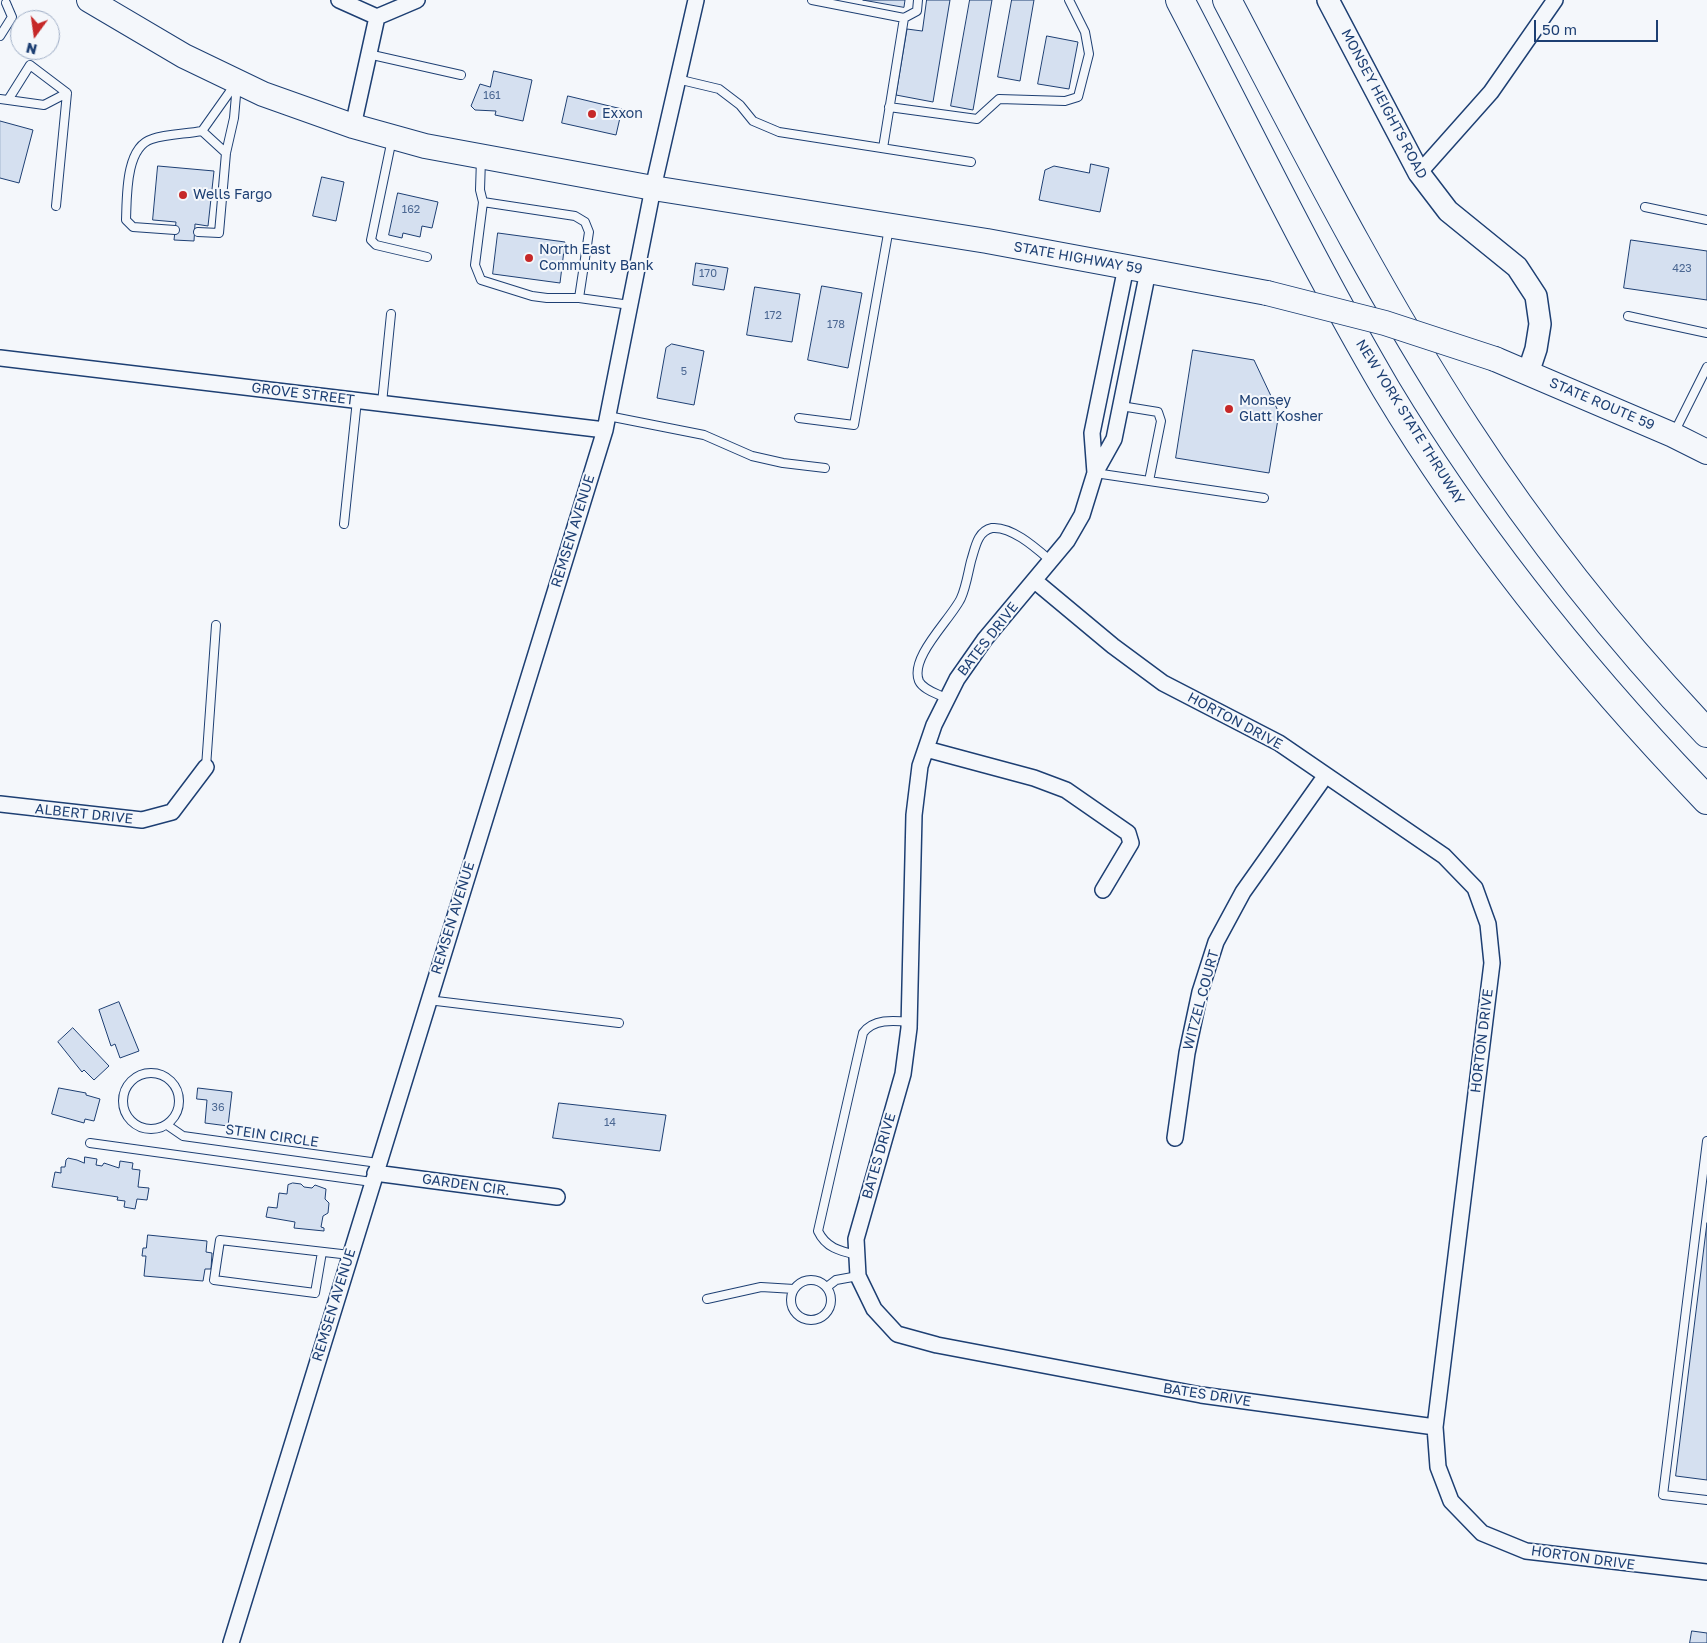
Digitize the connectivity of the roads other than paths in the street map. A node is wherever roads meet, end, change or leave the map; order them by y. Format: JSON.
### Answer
{"nodes":[{"id":1,"x":88,"y":0,"type":"edge"},
{"id":2,"x":339,"y":0,"type":"edge"},
{"id":3,"x":417,"y":0,"type":"edge"},
{"id":4,"x":696,"y":0,"type":"edge"},
{"id":5,"x":812,"y":0,"type":"edge"},
{"id":6,"x":918,"y":0,"type":"edge"},
{"id":7,"x":1069,"y":0,"type":"edge"},
{"id":8,"x":1180,"y":0,"type":"edge"},
{"id":9,"x":1227,"y":0,"type":"edge"},
{"id":10,"x":1328,"y":0,"type":"edge"},
{"id":11,"x":1555,"y":0,"type":"edge"},
{"id":12,"x":5,"y":2,"type":"edge"},
{"id":13,"x":377,"y":17,"type":"junction"},
{"id":14,"x":904,"y":18,"type":"junction"},
{"id":15,"x":0,"y":36,"type":"edge"},
{"id":16,"x":368,"y":54,"type":"junction"},
{"id":17,"x":461,"y":75,"type":"dead end"},
{"id":18,"x":677,"y":79,"type":"junction"},
{"id":19,"x":237,"y":82,"type":"junction"},
{"id":20,"x":67,"y":93,"type":"junction"},
{"id":21,"x":4,"y":99,"type":"edge"},
{"id":22,"x":890,"y":107,"type":"junction"},
{"id":23,"x":353,"y":126,"type":"junction"},
{"id":24,"x":202,"y":132,"type":"junction"},
{"id":25,"x":393,"y":137,"type":"junction"},
{"id":26,"x":883,"y":148,"type":"junction"},
{"id":27,"x":226,"y":153,"type":"junction"},
{"id":28,"x":481,"y":157,"type":"junction"},
{"id":29,"x":971,"y":162,"type":"dead end"},
{"id":30,"x":1419,"y":173,"type":"junction"},
{"id":31,"x":653,"y":188,"type":"junction"},
{"id":32,"x":483,"y":202,"type":"junction"},
{"id":33,"x":56,"y":206,"type":"dead end"},
{"id":34,"x":1645,"y":207,"type":"dead end"},
{"id":35,"x":1707,"y":220,"type":"edge"},
{"id":36,"x":890,"y":226,"type":"junction"},
{"id":37,"x":175,"y":230,"type":"dead end"},
{"id":38,"x":198,"y":232,"type":"dead end"},
{"id":39,"x":427,"y":257,"type":"dead end"},
{"id":40,"x":1137,"y":269,"type":"junction"},
{"id":41,"x":580,"y":298,"type":"junction"},
{"id":42,"x":630,"y":305,"type":"junction"},
{"id":43,"x":391,"y":314,"type":"dead end"},
{"id":44,"x":1628,"y":316,"type":"dead end"},
{"id":45,"x":1707,"y":334,"type":"edge"},
{"id":46,"x":0,"y":358,"type":"edge"},
{"id":47,"x":1495,"y":359,"type":"joint"},
{"id":48,"x":1707,"y":367,"type":"edge"},
{"id":49,"x":1528,"y":373,"type":"junction"},
{"id":50,"x":358,"y":400,"type":"junction"},
{"id":51,"x":382,"y":403,"type":"junction"},
{"id":52,"x":1121,"y":406,"type":"junction"},
{"id":53,"x":799,"y":418,"type":"dead end"},
{"id":54,"x":607,"y":423,"type":"junction"},
{"id":55,"x":1673,"y":435,"type":"junction"},
{"id":56,"x":1707,"y":452,"type":"edge"},
{"id":57,"x":825,"y":468,"type":"dead end"},
{"id":58,"x":1095,"y":473,"type":"junction"},
{"id":59,"x":1149,"y":481,"type":"junction"},
{"id":60,"x":1264,"y":498,"type":"dead end"},
{"id":61,"x":344,"y":524,"type":"dead end"},
{"id":62,"x":1051,"y":561,"type":"junction"},
{"id":63,"x":1035,"y":581,"type":"junction"},
{"id":64,"x":216,"y":624,"type":"dead end"},
{"id":65,"x":947,"y":699,"type":"junction"},
{"id":66,"x":1707,"y":733,"type":"edge"},
{"id":67,"x":926,"y":749,"type":"junction"},
{"id":68,"x":206,"y":767,"type":"joint"},
{"id":69,"x":1326,"y":775,"type":"junction"},
{"id":70,"x":1707,"y":800,"type":"edge"},
{"id":71,"x":0,"y":804,"type":"edge"},
{"id":72,"x":1103,"y":890,"type":"dead end"},
{"id":73,"x":428,"y":1000,"type":"junction"},
{"id":74,"x":909,"y":1022,"type":"junction"},
{"id":75,"x":619,"y":1023,"type":"dead end"},
{"id":76,"x":166,"y":1125,"type":"junction"},
{"id":77,"x":1175,"y":1138,"type":"dead end"},
{"id":78,"x":1707,"y":1141,"type":"edge"},
{"id":79,"x":90,"y":1142,"type":"dead end"},
{"id":80,"x":375,"y":1173,"type":"junction"},
{"id":81,"x":557,"y":1197,"type":"dead end"},
{"id":82,"x":322,"y":1252,"type":"junction"},
{"id":83,"x":350,"y":1255,"type":"junction"},
{"id":84,"x":857,"y":1255,"type":"junction"},
{"id":85,"x":858,"y":1276,"type":"junction"},
{"id":86,"x":827,"y":1287,"type":"junction"},
{"id":87,"x":794,"y":1288,"type":"junction"},
{"id":88,"x":707,"y":1300,"type":"dead end"},
{"id":89,"x":1435,"y":1427,"type":"junction"},
{"id":90,"x":1707,"y":1500,"type":"edge"},
{"id":91,"x":1664,"y":1569,"type":"junction"},
{"id":92,"x":1707,"y":1572,"type":"edge"},
{"id":93,"x":1707,"y":1578,"type":"edge"},
{"id":94,"x":231,"y":1643,"type":"edge"}],
"edges":[{"from":1,"to":19,"type":"main road","name":"STATE HIGHWAY 59"},
{"from":2,"to":13,"type":"street"},
{"from":3,"to":13,"type":"street"},
{"from":4,"to":18,"type":"street","name":"REMSEN AVENUE"},
{"from":5,"to":14,"type":"lane"},
{"from":6,"to":14,"type":"lane"},
{"from":7,"to":22,"type":"lane"},
{"from":8,"to":70,"type":"highway","name":"NEW YORK STATE THRUWAY"},
{"from":9,"to":66,"type":"highway"},
{"from":10,"to":30,"type":"street","name":"MONSEY HEIGHTS ROAD"},
{"from":11,"to":30,"type":"street"},
{"from":12,"to":15,"type":"lane"},
{"from":13,"to":16,"type":"street"},
{"from":14,"to":22,"type":"lane"},
{"from":16,"to":17,"type":"lane"},
{"from":16,"to":23,"type":"street"},
{"from":18,"to":26,"type":"lane"},
{"from":18,"to":31,"type":"street","name":"REMSEN AVENUE"},
{"from":19,"to":23,"type":"main road","name":"STATE HIGHWAY 59"},
{"from":19,"to":24,"type":"lane"},
{"from":19,"to":27,"type":"lane"},
{"from":20,"to":21,"type":"lane"},
{"from":20,"to":21,"type":"lane"},
{"from":20,"to":33,"type":"lane"},
{"from":22,"to":26,"type":"lane"},
{"from":23,"to":25,"type":"main road","name":"STATE HIGHWAY 59"},
{"from":24,"to":27,"type":"lane"},
{"from":24,"to":37,"type":"lane"},
{"from":25,"to":28,"type":"main road","name":"STATE HIGHWAY 59"},
{"from":25,"to":39,"type":"lane"},
{"from":26,"to":29,"type":"lane"},
{"from":27,"to":38,"type":"lane"},
{"from":28,"to":31,"type":"main road","name":"STATE HIGHWAY 59"},
{"from":28,"to":32,"type":"lane"},
{"from":30,"to":49,"type":"street","name":"MONSEY HEIGHTS ROAD"},
{"from":31,"to":36,"type":"main road","name":"STATE HIGHWAY 59"},
{"from":31,"to":42,"type":"street","name":"REMSEN AVENUE"},
{"from":32,"to":41,"type":"lane"},
{"from":32,"to":41,"type":"lane"},
{"from":34,"to":35,"type":"lane"},
{"from":36,"to":40,"type":"main road","name":"STATE HIGHWAY 59"},
{"from":36,"to":53,"type":"lane"},
{"from":40,"to":47,"type":"main road","name":"STATE HIGHWAY 59","bridge":true},
{"from":40,"to":52,"type":"street","name":"BATES DRIVE"},
{"from":40,"to":58,"type":"street","name":"BATES DRIVE"},
{"from":41,"to":42,"type":"lane"},
{"from":42,"to":54,"type":"street","name":"REMSEN AVENUE"},
{"from":43,"to":51,"type":"lane"},
{"from":44,"to":45,"type":"lane"},
{"from":46,"to":50,"type":"street","name":"GROVE STREET"},
{"from":47,"to":49,"type":"main road","name":"STATE ROUTE 59"},
{"from":48,"to":55,"type":"lane"},
{"from":49,"to":55,"type":"main road","name":"STATE ROUTE 59"},
{"from":50,"to":51,"type":"street","name":"GROVE STREET"},
{"from":50,"to":61,"type":"lane"},
{"from":51,"to":54,"type":"street","name":"GROVE STREET"},
{"from":52,"to":58,"type":"street","name":"BATES DRIVE"},
{"from":52,"to":59,"type":"lane"},
{"from":54,"to":57,"type":"lane"},
{"from":54,"to":73,"type":"street","name":"REMSEN AVENUE"},
{"from":55,"to":56,"type":"main road","name":"STATE ROUTE 59"},
{"from":58,"to":59,"type":"lane"},
{"from":58,"to":62,"type":"street","name":"BATES DRIVE"},
{"from":59,"to":60,"type":"lane"},
{"from":62,"to":63,"type":"street","name":"BATES DRIVE"},
{"from":62,"to":65,"type":"lane"},
{"from":63,"to":65,"type":"street","name":"BATES DRIVE"},
{"from":63,"to":69,"type":"street","name":"HORTON DRIVE"},
{"from":64,"to":68,"type":"lane"},
{"from":65,"to":67,"type":"street","name":"BATES DRIVE"},
{"from":67,"to":72,"type":"street"},
{"from":67,"to":74,"type":"street","name":"BATES DRIVE"},
{"from":68,"to":71,"type":"street","name":"ALBERT DRIVE"},
{"from":69,"to":77,"type":"street","name":"WITZEL COURT"},
{"from":69,"to":89,"type":"street","name":"HORTON DRIVE"},
{"from":73,"to":75,"type":"lane"},
{"from":73,"to":80,"type":"street","name":"REMSEN AVENUE"},
{"from":74,"to":84,"type":"street","name":"BATES DRIVE"},
{"from":74,"to":84,"type":"lane"},
{"from":76,"to":76,"type":"lane"},
{"from":76,"to":80,"type":"lane","name":"STEIN CIRCLE"},
{"from":78,"to":90,"type":"lane"},
{"from":79,"to":80,"type":"lane"},
{"from":80,"to":81,"type":"street","name":"GARDEN CIR."},
{"from":80,"to":83,"type":"street","name":"REMSEN AVENUE"},
{"from":82,"to":82,"type":"lane"},
{"from":82,"to":83,"type":"lane"},
{"from":83,"to":94,"type":"street","name":"REMSEN AVENUE"},
{"from":84,"to":85,"type":"street","name":"BATES DRIVE"},
{"from":85,"to":86,"type":"lane"},
{"from":85,"to":89,"type":"street","name":"BATES DRIVE"},
{"from":86,"to":87,"type":"lane"},
{"from":86,"to":87,"type":"lane"},
{"from":87,"to":88,"type":"lane"},
{"from":89,"to":91,"type":"street","name":"HORTON DRIVE"},
{"from":91,"to":92,"type":"street","name":"HORTON DRIVE"},
{"from":91,"to":93,"type":"street","name":"HORTON DRIVE"}]}
